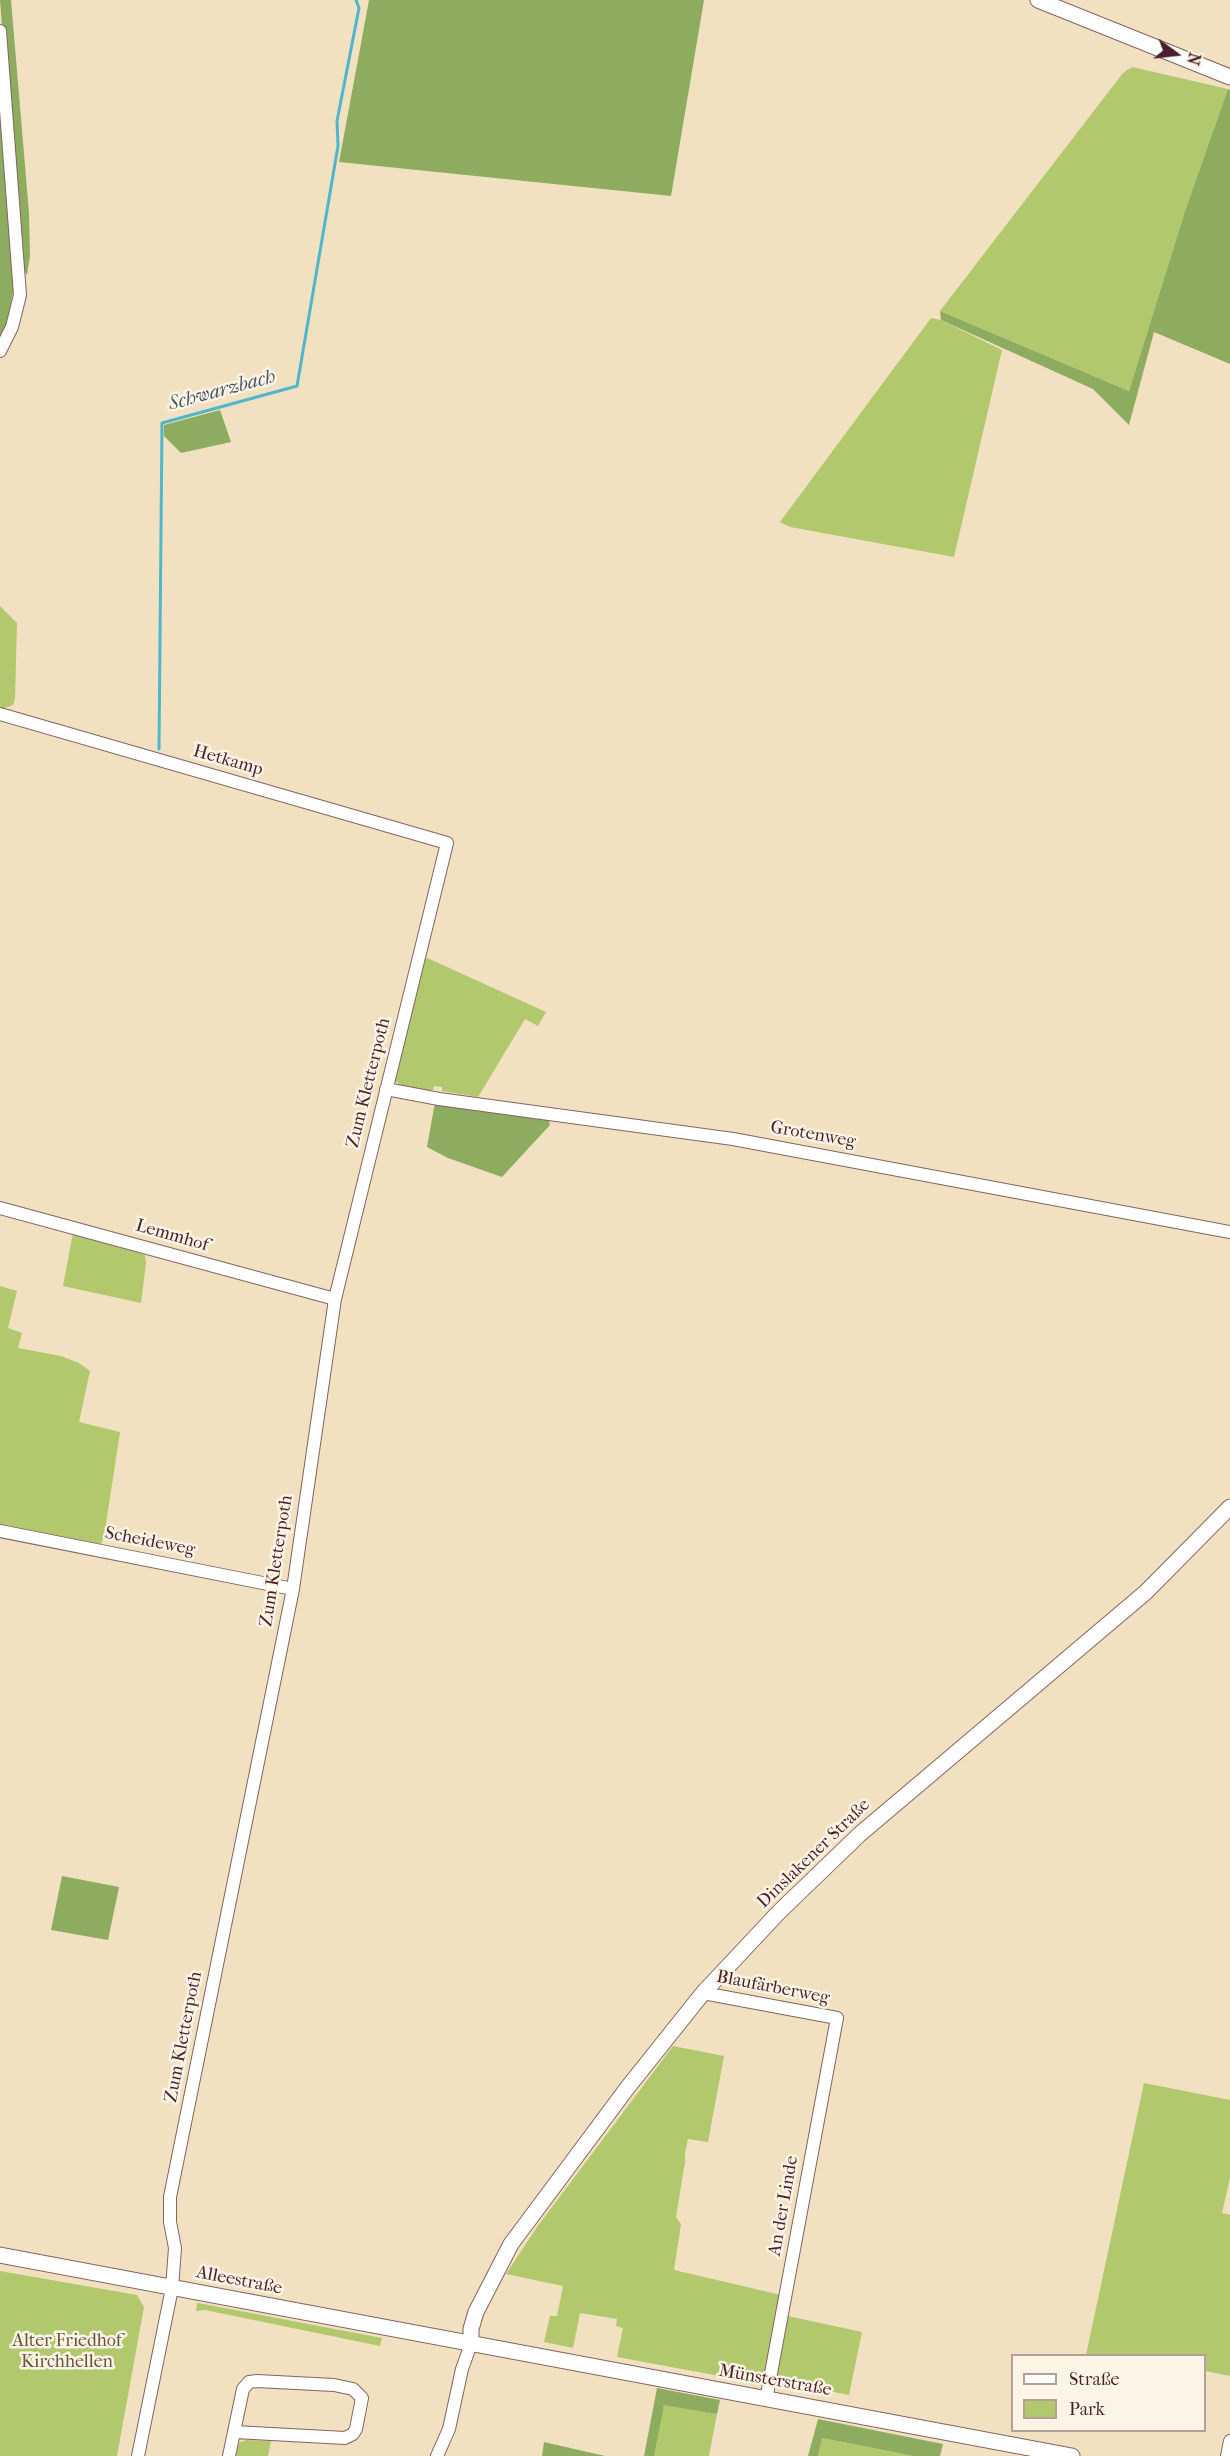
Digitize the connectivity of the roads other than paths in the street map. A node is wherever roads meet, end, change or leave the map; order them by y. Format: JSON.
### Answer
{"nodes":[{"id":1,"x":1038,"y":0,"type":"edge"},
{"id":2,"x":0,"y":31,"type":"edge"},
{"id":3,"x":1230,"y":78,"type":"edge"},
{"id":4,"x":0,"y":351,"type":"edge"},
{"id":5,"x":0,"y":714,"type":"edge"},
{"id":6,"x":447,"y":843,"type":"joint"},
{"id":7,"x":386,"y":1089,"type":"junction"},
{"id":8,"x":0,"y":1208,"type":"edge"},
{"id":9,"x":1230,"y":1232,"type":"edge"},
{"id":10,"x":335,"y":1299,"type":"junction"},
{"id":11,"x":1230,"y":1508,"type":"edge"},
{"id":12,"x":0,"y":1531,"type":"edge"},
{"id":13,"x":293,"y":1588,"type":"junction"},
{"id":14,"x":704,"y":1993,"type":"junction"},
{"id":15,"x":837,"y":2018,"type":"joint"},
{"id":16,"x":0,"y":2255,"type":"edge"},
{"id":17,"x":172,"y":2288,"type":"junction"},
{"id":18,"x":471,"y":2344,"type":"junction"},
{"id":19,"x":766,"y":2400,"type":"junction"},
{"id":20,"x":235,"y":2432,"type":"junction"},
{"id":21,"x":1230,"y":2441,"type":"edge"},
{"id":22,"x":1035,"y":2452,"type":"edge"},
{"id":23,"x":138,"y":2456,"type":"edge"},
{"id":24,"x":229,"y":2456,"type":"edge"},
{"id":25,"x":437,"y":2456,"type":"edge"},
{"id":26,"x":1072,"y":2456,"type":"edge"},
{"id":27,"x":1227,"y":2456,"type":"edge"}],
"edges":[{"from":1,"to":3,"type":"main road"},
{"from":2,"to":4,"type":"street"},
{"from":5,"to":6,"type":"street","name":"Hetkamp"},
{"from":6,"to":7,"type":"street","name":"Zum Kletterpoth"},
{"from":7,"to":9,"type":"street","name":"Grotenweg"},
{"from":7,"to":10,"type":"street","name":"Zum Kletterpoth"},
{"from":8,"to":10,"type":"street","name":"Lemmhof"},
{"from":10,"to":13,"type":"street","name":"Zum Kletterpoth"},
{"from":11,"to":14,"type":"main road","name":"Dinslakener Straße"},
{"from":12,"to":13,"type":"street","name":"Scheideweg"},
{"from":13,"to":17,"type":"street","name":"Zum Kletterpoth"},
{"from":14,"to":15,"type":"street","name":"Blaufärberweg"},
{"from":14,"to":18,"type":"main road","name":"Dinslakener Straße"},
{"from":15,"to":19,"type":"street","name":"An der Linde"},
{"from":16,"to":17,"type":"main road","name":"Alleestraße"},
{"from":17,"to":18,"type":"main road","name":"Alleestraße"},
{"from":17,"to":23,"type":"street","name":"Zum Kletterpoth"},
{"from":18,"to":19,"type":"main road","name":"Münsterstraße"},
{"from":18,"to":25,"type":"street"},
{"from":19,"to":22,"type":"main road","name":"Münsterstraße"},
{"from":20,"to":20,"type":"street"},
{"from":20,"to":24,"type":"street"},
{"from":21,"to":27,"type":"street"},
{"from":22,"to":26,"type":"main road","name":"Münsterstraße"}]}
